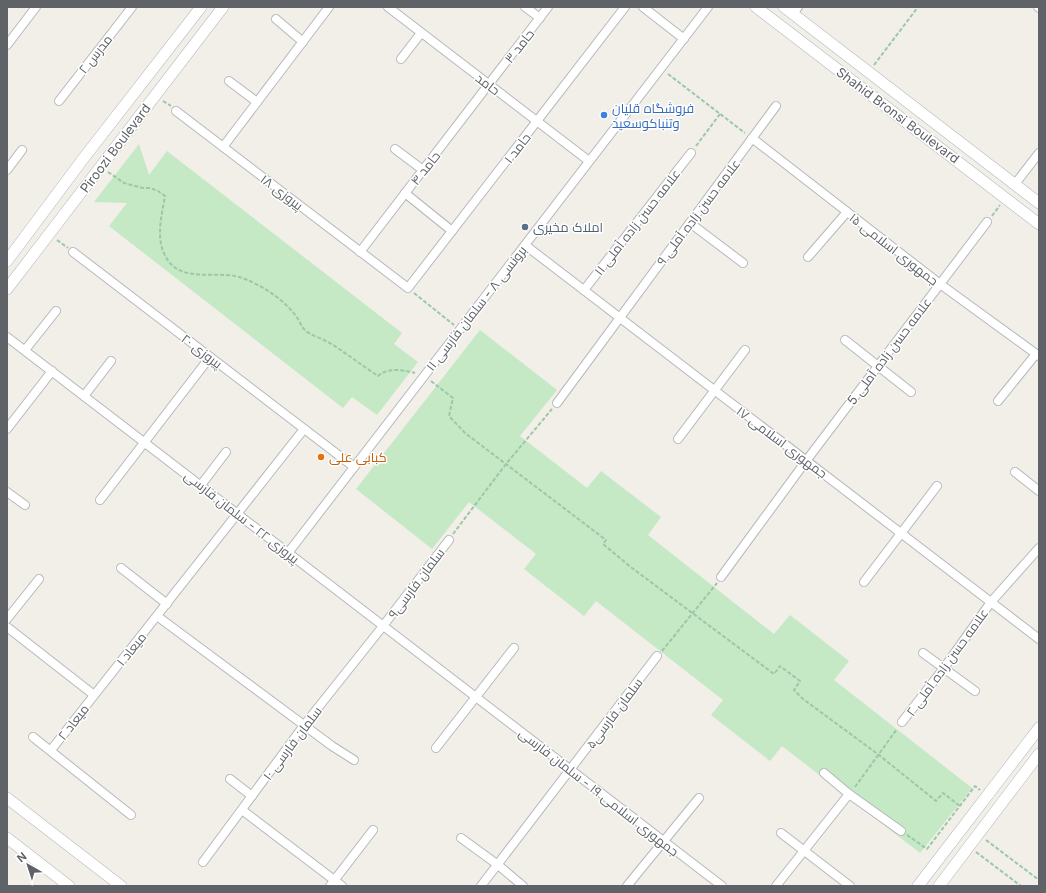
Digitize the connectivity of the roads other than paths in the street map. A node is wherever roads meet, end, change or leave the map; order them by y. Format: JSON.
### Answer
{"nodes":[{"id":1,"x":36,"y":7,"type":"edge"},
{"id":2,"x":132,"y":7,"type":"edge"},
{"id":3,"x":201,"y":7,"type":"edge"},
{"id":4,"x":223,"y":7,"type":"edge"},
{"id":5,"x":329,"y":7,"type":"edge"},
{"id":6,"x":388,"y":7,"type":"edge"},
{"id":7,"x":525,"y":7,"type":"edge"},
{"id":8,"x":548,"y":7,"type":"edge"},
{"id":9,"x":625,"y":7,"type":"edge"},
{"id":10,"x":643,"y":7,"type":"edge"},
{"id":11,"x":708,"y":7,"type":"edge"},
{"id":12,"x":756,"y":7,"type":"edge"},
{"id":13,"x":791,"y":9,"type":"edge"},
{"id":14,"x":540,"y":18,"type":"junction"},
{"id":15,"x":276,"y":20,"type":"dead end"},
{"id":16,"x":422,"y":33,"type":"junction"},
{"id":17,"x":684,"y":38,"type":"junction"},
{"id":18,"x":303,"y":42,"type":"junction"},
{"id":19,"x":7,"y":45,"type":"edge"},
{"id":20,"x":401,"y":59,"type":"dead end"},
{"id":21,"x":230,"y":81,"type":"dead end"},
{"id":22,"x":489,"y":84,"type":"junction"},
{"id":23,"x":59,"y":100,"type":"dead end"},
{"id":24,"x":257,"y":102,"type":"junction"},
{"id":25,"x":776,"y":106,"type":"dead end"},
{"id":26,"x":176,"y":111,"type":"road end"},
{"id":27,"x":537,"y":121,"type":"junction"},
{"id":28,"x":752,"y":138,"type":"junction"},
{"id":29,"x":223,"y":146,"type":"junction"},
{"id":30,"x":395,"y":149,"type":"dead end"},
{"id":31,"x":22,"y":150,"type":"dead end"},
{"id":32,"x":691,"y":153,"type":"road end"},
{"id":33,"x":1039,"y":153,"type":"edge"},
{"id":34,"x":589,"y":161,"type":"junction"},
{"id":35,"x":7,"y":170,"type":"edge"},
{"id":36,"x":424,"y":170,"type":"junction"},
{"id":37,"x":1014,"y":184,"type":"junction"},
{"id":38,"x":405,"y":193,"type":"junction"},
{"id":39,"x":1039,"y":203,"type":"edge"},
{"id":40,"x":847,"y":212,"type":"junction"},
{"id":41,"x":690,"y":222,"type":"junction"},
{"id":42,"x":987,"y":222,"type":"road end"},
{"id":43,"x":1039,"y":224,"type":"edge"},
{"id":44,"x":452,"y":231,"type":"junction"},
{"id":45,"x":525,"y":245,"type":"junction"},
{"id":46,"x":74,"y":252,"type":"road end"},
{"id":47,"x":360,"y":252,"type":"junction"},
{"id":48,"x":808,"y":257,"type":"dead end"},
{"id":49,"x":7,"y":261,"type":"edge"},
{"id":50,"x":743,"y":263,"type":"dead end"},
{"id":51,"x":940,"y":284,"type":"junction"},
{"id":52,"x":408,"y":288,"type":"joint"},
{"id":53,"x":7,"y":290,"type":"edge"},
{"id":54,"x":584,"y":290,"type":"junction"},
{"id":55,"x":56,"y":311,"type":"dead end"},
{"id":56,"x":619,"y":318,"type":"junction"},
{"id":57,"x":7,"y":337,"type":"edge"},
{"id":58,"x":845,"y":340,"type":"dead end"},
{"id":59,"x":25,"y":350,"type":"junction"},
{"id":60,"x":745,"y":350,"type":"dead end"},
{"id":61,"x":1037,"y":355,"type":"edge"},
{"id":62,"x":210,"y":357,"type":"junction"},
{"id":63,"x":111,"y":361,"type":"dead end"},
{"id":64,"x":878,"y":366,"type":"junction"},
{"id":65,"x":52,"y":371,"type":"junction"},
{"id":66,"x":714,"y":390,"type":"junction"},
{"id":67,"x":911,"y":392,"type":"dead end"},
{"id":68,"x":84,"y":396,"type":"junction"},
{"id":69,"x":998,"y":401,"type":"dead end"},
{"id":70,"x":557,"y":404,"type":"road end"},
{"id":71,"x":7,"y":429,"type":"edge"},
{"id":72,"x":304,"y":429,"type":"junction"},
{"id":73,"x":678,"y":439,"type":"dead end"},
{"id":74,"x":144,"y":442,"type":"junction"},
{"id":75,"x":226,"y":452,"type":"dead end"},
{"id":76,"x":806,"y":461,"type":"junction"},
{"id":77,"x":354,"y":467,"type":"junction"},
{"id":78,"x":1015,"y":472,"type":"dead end"},
{"id":79,"x":201,"y":485,"type":"junction"},
{"id":80,"x":937,"y":486,"type":"dead end"},
{"id":81,"x":1039,"y":491,"type":"edge"},
{"id":82,"x":7,"y":492,"type":"edge"},
{"id":83,"x":100,"y":500,"type":"dead end"},
{"id":84,"x":24,"y":505,"type":"dead end"},
{"id":85,"x":238,"y":514,"type":"junction"},
{"id":86,"x":901,"y":534,"type":"junction"},
{"id":87,"x":449,"y":540,"type":"road end"},
{"id":88,"x":1039,"y":548,"type":"edge"},
{"id":89,"x":288,"y":553,"type":"junction"},
{"id":90,"x":120,"y":568,"type":"dead end"},
{"id":91,"x":721,"y":577,"type":"road end"},
{"id":92,"x":39,"y":579,"type":"dead end"},
{"id":93,"x":864,"y":582,"type":"dead end"},
{"id":94,"x":991,"y":602,"type":"junction"},
{"id":95,"x":167,"y":604,"type":"junction"},
{"id":96,"x":158,"y":616,"type":"junction"},
{"id":97,"x":7,"y":618,"type":"edge"},
{"id":98,"x":383,"y":626,"type":"junction"},
{"id":99,"x":7,"y":627,"type":"edge"},
{"id":100,"x":1039,"y":640,"type":"edge"},
{"id":101,"x":514,"y":648,"type":"dead end"},
{"id":102,"x":923,"y":653,"type":"dead end"},
{"id":103,"x":658,"y":656,"type":"road end"},
{"id":104,"x":944,"y":668,"type":"junction"},
{"id":105,"x":975,"y":691,"type":"dead end"},
{"id":106,"x":94,"y":695,"type":"junction"},
{"id":107,"x":476,"y":697,"type":"junction"},
{"id":108,"x":902,"y":722,"type":"road end"},
{"id":109,"x":305,"y":724,"type":"junction"},
{"id":110,"x":1039,"y":728,"type":"edge"},
{"id":111,"x":33,"y":737,"type":"dead end"},
{"id":112,"x":436,"y":748,"type":"dead end"},
{"id":113,"x":51,"y":750,"type":"junction"},
{"id":114,"x":1039,"y":754,"type":"edge"},
{"id":115,"x":354,"y":760,"type":"dead end"},
{"id":116,"x":571,"y":770,"type":"junction"},
{"id":117,"x":824,"y":773,"type":"dead end"},
{"id":118,"x":230,"y":779,"type":"dead end"},
{"id":119,"x":849,"y":794,"type":"junction"},
{"id":120,"x":252,"y":796,"type":"junction"},
{"id":121,"x":7,"y":798,"type":"edge"},
{"id":122,"x":699,"y":798,"type":"dead end"},
{"id":123,"x":242,"y":810,"type":"junction"},
{"id":124,"x":131,"y":815,"type":"dead end"},
{"id":125,"x":372,"y":830,"type":"dead end"},
{"id":126,"x":901,"y":831,"type":"road end"},
{"id":127,"x":782,"y":833,"type":"dead end"},
{"id":128,"x":7,"y":838,"type":"edge"},
{"id":129,"x":461,"y":838,"type":"dead end"},
{"id":130,"x":663,"y":841,"type":"junction"},
{"id":131,"x":804,"y":851,"type":"junction"},
{"id":132,"x":203,"y":862,"type":"dead end"},
{"id":133,"x":498,"y":865,"type":"junction"},
{"id":134,"x":333,"y":883,"type":"edge"},
{"id":135,"x":69,"y":886,"type":"edge"},
{"id":136,"x":121,"y":886,"type":"edge"},
{"id":137,"x":342,"y":886,"type":"edge"},
{"id":138,"x":481,"y":886,"type":"edge"},
{"id":139,"x":523,"y":886,"type":"edge"},
{"id":140,"x":627,"y":886,"type":"edge"},
{"id":141,"x":722,"y":886,"type":"edge"},
{"id":142,"x":776,"y":886,"type":"edge"},
{"id":143,"x":850,"y":886,"type":"edge"},
{"id":144,"x":918,"y":886,"type":"edge"},
{"id":145,"x":939,"y":886,"type":"edge"}],
"edges":[{"from":1,"to":19,"type":"street"},
{"from":2,"to":23,"type":"street","name":"مدرس ۲"},
{"from":3,"to":49,"type":"street","name":"Piroozi Boulevard"},
{"from":4,"to":53,"type":"street","name":"Piroozi Boulevard"},
{"from":5,"to":18,"type":"street"},
{"from":6,"to":16,"type":"street","name":"حامد"},
{"from":7,"to":14,"type":"street"},
{"from":8,"to":14,"type":"street","name":"حامد ۳"},
{"from":9,"to":27,"type":"street","name":"حامد ۱"},
{"from":10,"to":17,"type":"street"},
{"from":11,"to":17,"type":"street","name":"برونسی ۸ - سلمان فارسی ۱۱"},
{"from":12,"to":43,"type":"street","name":"Shahid Bronsi Boulevard"},
{"from":13,"to":37,"type":"street","name":"Shahid Bronsi Boulevard"},
{"from":14,"to":22,"type":"street","name":"حامد ۳"},
{"from":15,"to":18,"type":"street"},
{"from":16,"to":20,"type":"street"},
{"from":16,"to":22,"type":"street","name":"حامد"},
{"from":17,"to":34,"type":"street","name":"برونسی ۸ - سلمان فارسی ۱۱"},
{"from":18,"to":24,"type":"street"},
{"from":21,"to":24,"type":"street"},
{"from":22,"to":27,"type":"street","name":"حامد"},
{"from":22,"to":36,"type":"street","name":"حامد ۴"},
{"from":24,"to":29,"type":"street"},
{"from":25,"to":28,"type":"street","name":"علامه حسن زاده آملی ۹"},
{"from":26,"to":29,"type":"street","name":"پیروزی ۱۸"},
{"from":27,"to":34,"type":"street","name":"حامد"},
{"from":27,"to":44,"type":"street","name":"حامد ۱"},
{"from":28,"to":40,"type":"street","name":"جمهوری اسلامی ۱۵"},
{"from":28,"to":41,"type":"street","name":"علامه حسن زاده آملی ۹"},
{"from":29,"to":47,"type":"street","name":"پیروزی ۱۸"},
{"from":30,"to":36,"type":"street"},
{"from":31,"to":35,"type":"street"},
{"from":32,"to":54,"type":"street","name":"علامه حسن زاده آملی ۱۱"},
{"from":33,"to":37,"type":"street"},
{"from":34,"to":45,"type":"street","name":"برونسی ۸ - سلمان فارسی ۱۱"},
{"from":36,"to":38,"type":"street","name":"حامد ۴"},
{"from":37,"to":39,"type":"street","name":"Shahid Bronsi Boulevard"},
{"from":38,"to":44,"type":"street"},
{"from":38,"to":47,"type":"street","name":"حامد ۴"},
{"from":40,"to":48,"type":"street"},
{"from":40,"to":51,"type":"street","name":"جمهوری اسلامی ۱۵"},
{"from":41,"to":50,"type":"street"},
{"from":41,"to":56,"type":"street","name":"علامه حسن زاده آملی ۹"},
{"from":42,"to":51,"type":"street","name":"علامه حسن زاده آملی 5"},
{"from":44,"to":52,"type":"street","name":"حامد ۱"},
{"from":45,"to":54,"type":"street","name":"جمهوری اسلامی ۱۷"},
{"from":45,"to":77,"type":"street","name":"برونسی ۸ - سلمان فارسی ۱۱"},
{"from":46,"to":62,"type":"street","name":"پیروزی ۲۰"},
{"from":47,"to":52,"type":"street","name":"پیروزی ۱۸"},
{"from":51,"to":61,"type":"street","name":"جمهوری اسلامی ۱۵"},
{"from":51,"to":64,"type":"street","name":"علامه حسن زاده آملی 5"},
{"from":54,"to":56,"type":"street","name":"جمهوری اسلامی ۱۷"},
{"from":55,"to":59,"type":"street"},
{"from":56,"to":66,"type":"street","name":"جمهوری اسلامی ۱۷"},
{"from":56,"to":70,"type":"street","name":"علامه حسن زاده آملی ۹"},
{"from":57,"to":59,"type":"street","name":"پیروزی ۲۲ - سلمان فارسی"},
{"from":58,"to":64,"type":"street"},
{"from":59,"to":65,"type":"street","name":"پیروزی ۲۲ - سلمان فارسی"},
{"from":60,"to":66,"type":"street"},
{"from":61,"to":69,"type":"street"},
{"from":62,"to":72,"type":"street","name":"پیروزی ۲۰"},
{"from":62,"to":74,"type":"street"},
{"from":63,"to":68,"type":"street"},
{"from":64,"to":67,"type":"street"},
{"from":64,"to":76,"type":"street","name":"علامه حسن زاده آملی 5"},
{"from":65,"to":68,"type":"street","name":"پیروزی ۲۲ - سلمان فارسی"},
{"from":65,"to":71,"type":"street"},
{"from":66,"to":73,"type":"street"},
{"from":66,"to":76,"type":"street","name":"جمهوری اسلامی ۱۷"},
{"from":68,"to":74,"type":"street","name":"پیروزی ۲۲ - سلمان فارسی"},
{"from":72,"to":77,"type":"street","name":"پیروزی ۲۰"},
{"from":72,"to":85,"type":"street","name":"میعاد ۱"},
{"from":74,"to":79,"type":"street","name":"پیروزی ۲۲ - سلمان فارسی"},
{"from":74,"to":83,"type":"street"},
{"from":75,"to":79,"type":"street"},
{"from":76,"to":86,"type":"street","name":"جمهوری اسلامی ۱۷"},
{"from":76,"to":91,"type":"street","name":"علامه حسن زاده آملی 5"},
{"from":77,"to":89,"type":"street","name":"برونسی ۸ - سلمان فارسی ۱۱"},
{"from":78,"to":81,"type":"street"},
{"from":79,"to":85,"type":"street","name":"پیروزی ۲۲ - سلمان فارسی"},
{"from":80,"to":86,"type":"street"},
{"from":82,"to":84,"type":"street"},
{"from":85,"to":89,"type":"street","name":"پیروزی ۲۲ - سلمان فارسی"},
{"from":85,"to":95,"type":"street","name":"میعاد ۱"},
{"from":86,"to":93,"type":"street"},
{"from":86,"to":94,"type":"street","name":"جمهوری اسلامی ۱۷"},
{"from":87,"to":98,"type":"street","name":"سلمان فارسی۹"},
{"from":88,"to":94,"type":"street","name":"علامه حسن زاده آملی ۲"},
{"from":89,"to":98,"type":"street","name":"پیروزی ۲۲ - سلمان فارسی"},
{"from":90,"to":95,"type":"street"},
{"from":92,"to":97,"type":"street"},
{"from":94,"to":100,"type":"street","name":"جمهوری اسلامی ۱۷"},
{"from":94,"to":104,"type":"street","name":"علامه حسن زاده آملی ۲"},
{"from":95,"to":96,"type":"street","name":"میعاد ۱"},
{"from":96,"to":106,"type":"street","name":"میعاد ۱"},
{"from":96,"to":109,"type":"street"},
{"from":98,"to":107,"type":"street","name":"پیروزی ۲۲ - سلمان فارسی"},
{"from":98,"to":109,"type":"street","name":"سلمان فارسی ۱۰"},
{"from":99,"to":106,"type":"street"},
{"from":101,"to":107,"type":"street"},
{"from":102,"to":104,"type":"street"},
{"from":103,"to":116,"type":"street","name":"سلمان فارسی۵"},
{"from":104,"to":105,"type":"street"},
{"from":104,"to":108,"type":"street","name":"علامه حسن زاده آملی ۲"},
{"from":106,"to":113,"type":"street","name":"میعاد ۲"},
{"from":107,"to":112,"type":"street"},
{"from":107,"to":116,"type":"street","name":"جمهوری اسلامی ۱۹ - سلمان فارسی"},
{"from":109,"to":115,"type":"street"},
{"from":109,"to":120,"type":"street","name":"سلمان فارسی ۱۰"},
{"from":110,"to":144,"type":"street"},
{"from":111,"to":113,"type":"street"},
{"from":113,"to":124,"type":"street"},
{"from":114,"to":145,"type":"street"},
{"from":116,"to":130,"type":"street","name":"جمهوری اسلامی ۱۹ - سلمان فارسی"},
{"from":116,"to":133,"type":"street","name":"سلمان فارسی۵"},
{"from":117,"to":119,"type":"street"},
{"from":118,"to":120,"type":"street"},
{"from":119,"to":126,"type":"street"},
{"from":119,"to":131,"type":"street"},
{"from":120,"to":123,"type":"street","name":"سلمان فارسی ۱۰"},
{"from":121,"to":136,"type":"street"},
{"from":122,"to":130,"type":"street"},
{"from":123,"to":132,"type":"street","name":"سلمان فارسی ۱۰"},
{"from":123,"to":134,"type":"street"},
{"from":125,"to":134,"type":"street"},
{"from":127,"to":131,"type":"street"},
{"from":128,"to":135,"type":"street"},
{"from":129,"to":133,"type":"street"},
{"from":130,"to":140,"type":"street"},
{"from":130,"to":141,"type":"street","name":"جمهوری اسلامی ۱۹ - سلمان فارسی"},
{"from":131,"to":142,"type":"street"},
{"from":131,"to":143,"type":"street"},
{"from":133,"to":138,"type":"street","name":"سلمان فارسی۵"},
{"from":133,"to":139,"type":"street"},
{"from":134,"to":137,"type":"street"}]}
